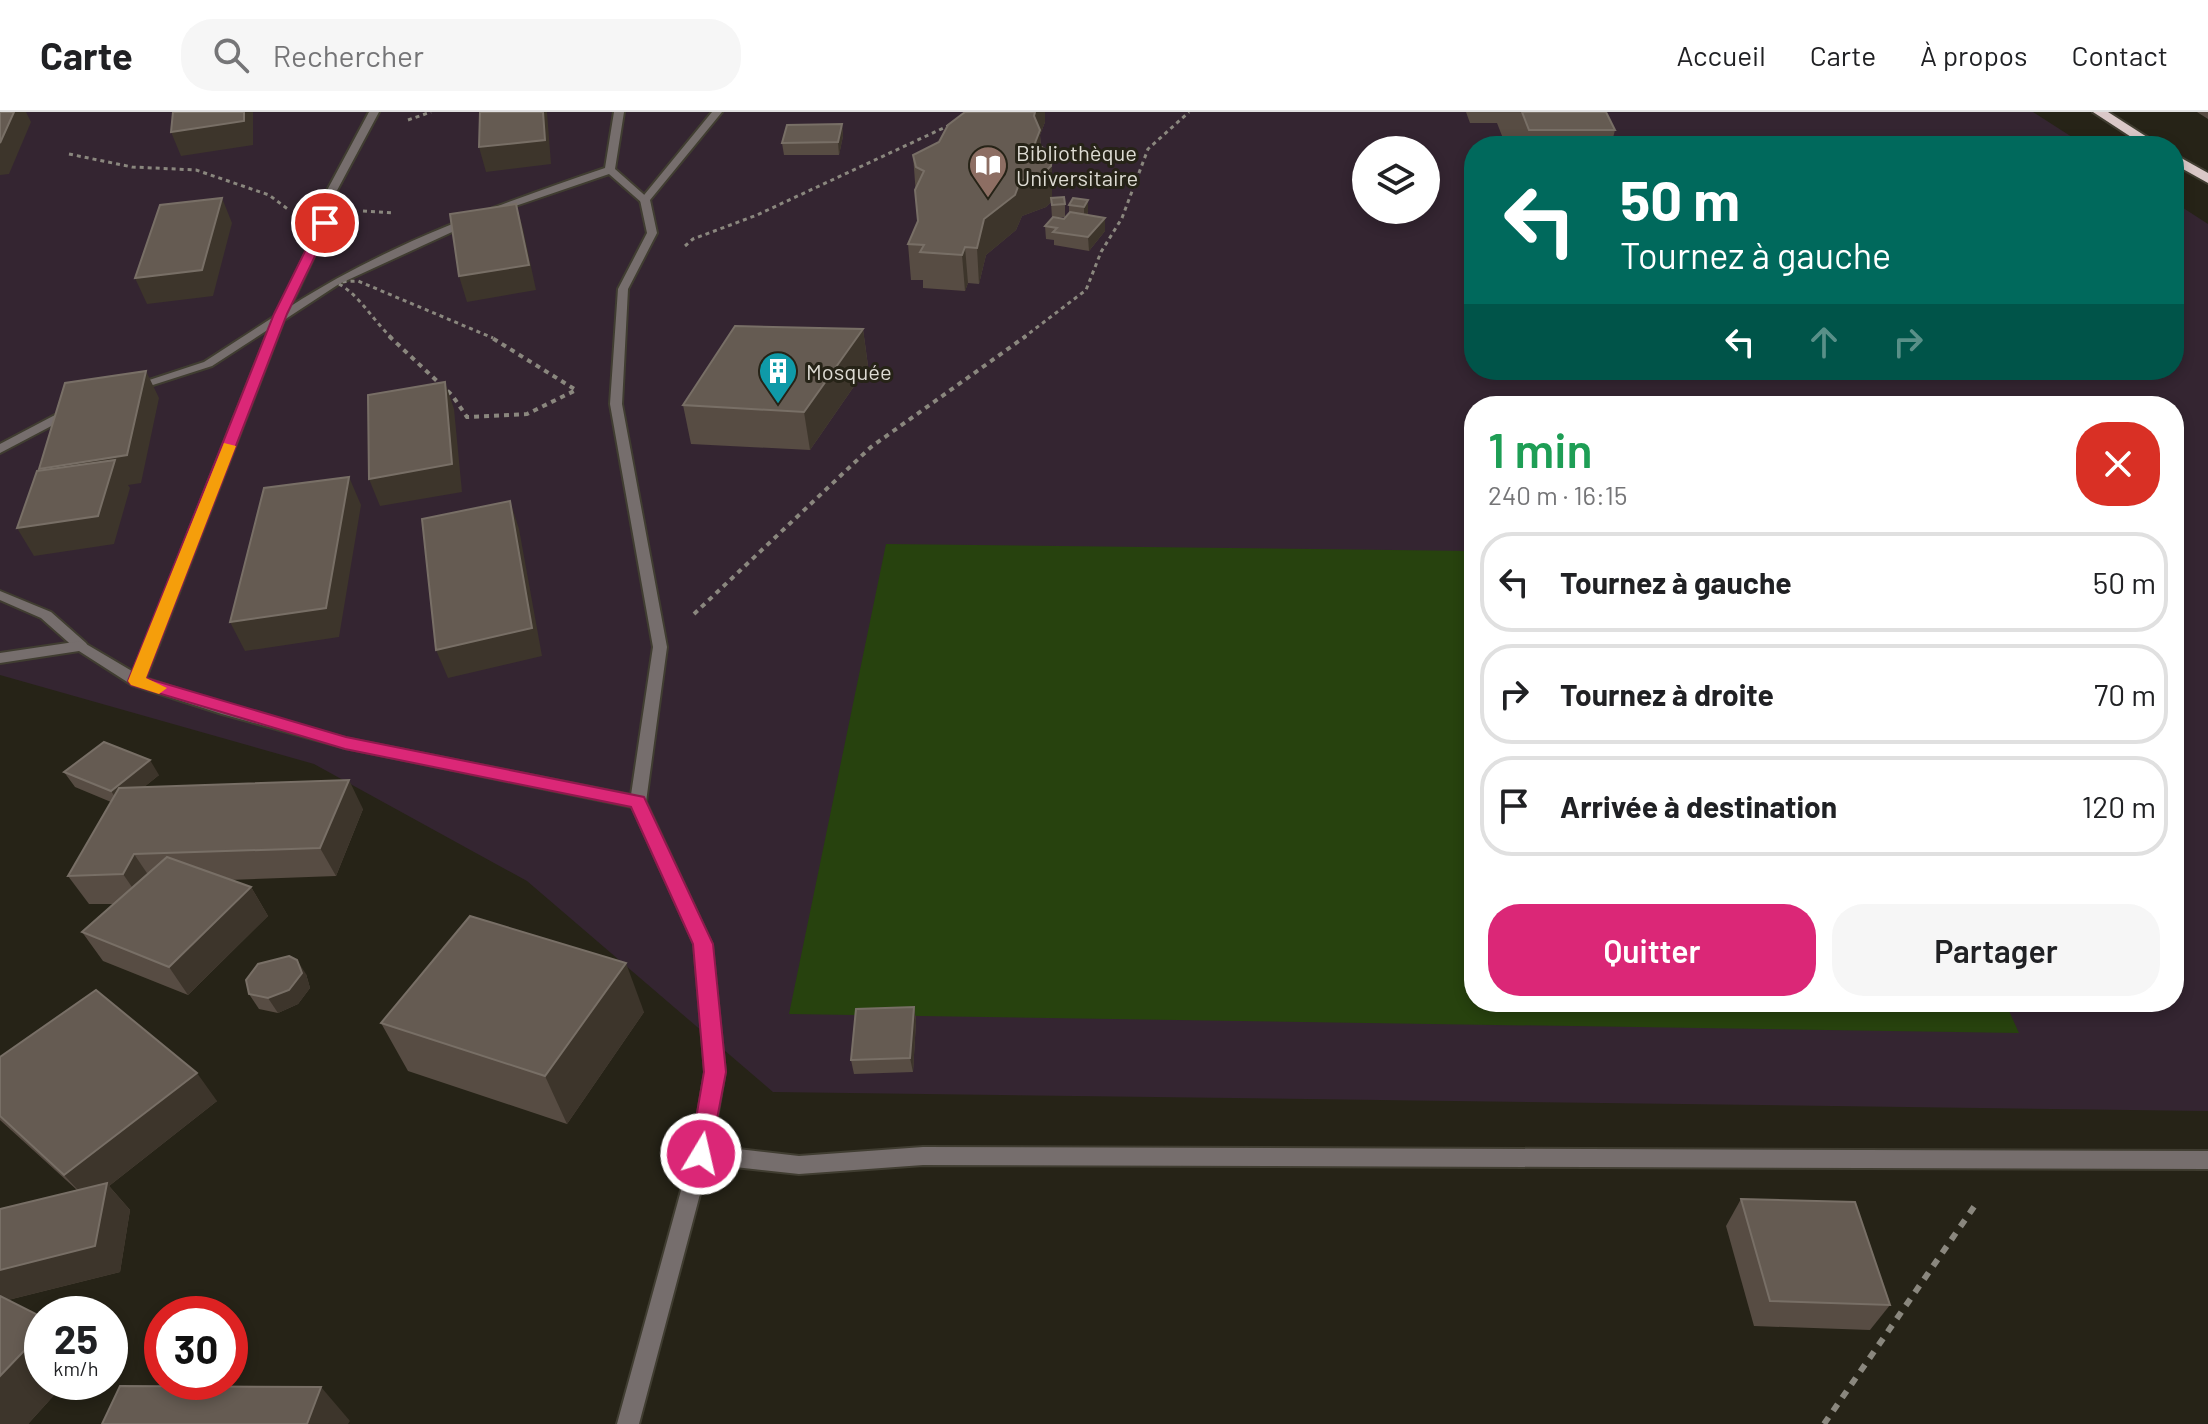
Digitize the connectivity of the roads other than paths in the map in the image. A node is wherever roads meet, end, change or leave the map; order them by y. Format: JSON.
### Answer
{"nodes":[{"id":1,"x":374,"y":112,"type":"edge"},
{"id":2,"x":619,"y":112,"type":"edge"},
{"id":3,"x":717,"y":112,"type":"edge"},
{"id":4,"x":2099,"y":112,"type":"edge"},
{"id":5,"x":2138,"y":136,"type":"edge"},
{"id":6,"x":2184,"y":164,"type":"edge"},
{"id":7,"x":610,"y":170,"type":"junction"},
{"id":8,"x":2208,"y":179,"type":"edge"},
{"id":9,"x":645,"y":200,"type":"junction"},
{"id":10,"x":281,"y":314,"type":"junction"},
{"id":11,"x":119,"y":392,"type":"edge"},
{"id":12,"x":89,"y":401,"type":"edge"},
{"id":13,"x":0,"y":449,"type":"edge"},
{"id":14,"x":0,"y":595,"type":"edge"},
{"id":15,"x":81,"y":646,"type":"junction"},
{"id":16,"x":0,"y":658,"type":"edge"},
{"id":17,"x":137,"y":681,"type":"junction"},
{"id":18,"x":638,"y":802,"type":"junction"},
{"id":19,"x":701,"y":1154,"type":"junction"},
{"id":20,"x":2208,"y":1160,"type":"edge"},
{"id":21,"x":628,"y":1424,"type":"edge"}],
"edges":[{"from":1,"to":10,"type":"street"},
{"from":2,"to":7,"type":"street"},
{"from":3,"to":9,"type":"street"},
{"from":4,"to":5,"type":"highway"},
{"from":6,"to":8,"type":"highway"},
{"from":7,"to":9,"type":"street"},
{"from":7,"to":10,"type":"street"},
{"from":9,"to":18,"type":"street"},
{"from":10,"to":11,"type":"street"},
{"from":10,"to":17,"type":"street"},
{"from":12,"to":13,"type":"street"},
{"from":14,"to":15,"type":"street"},
{"from":15,"to":16,"type":"street"},
{"from":15,"to":17,"type":"street"},
{"from":17,"to":18,"type":"street"},
{"from":18,"to":19,"type":"street"},
{"from":19,"to":20,"type":"street"},
{"from":19,"to":21,"type":"street"}]}
